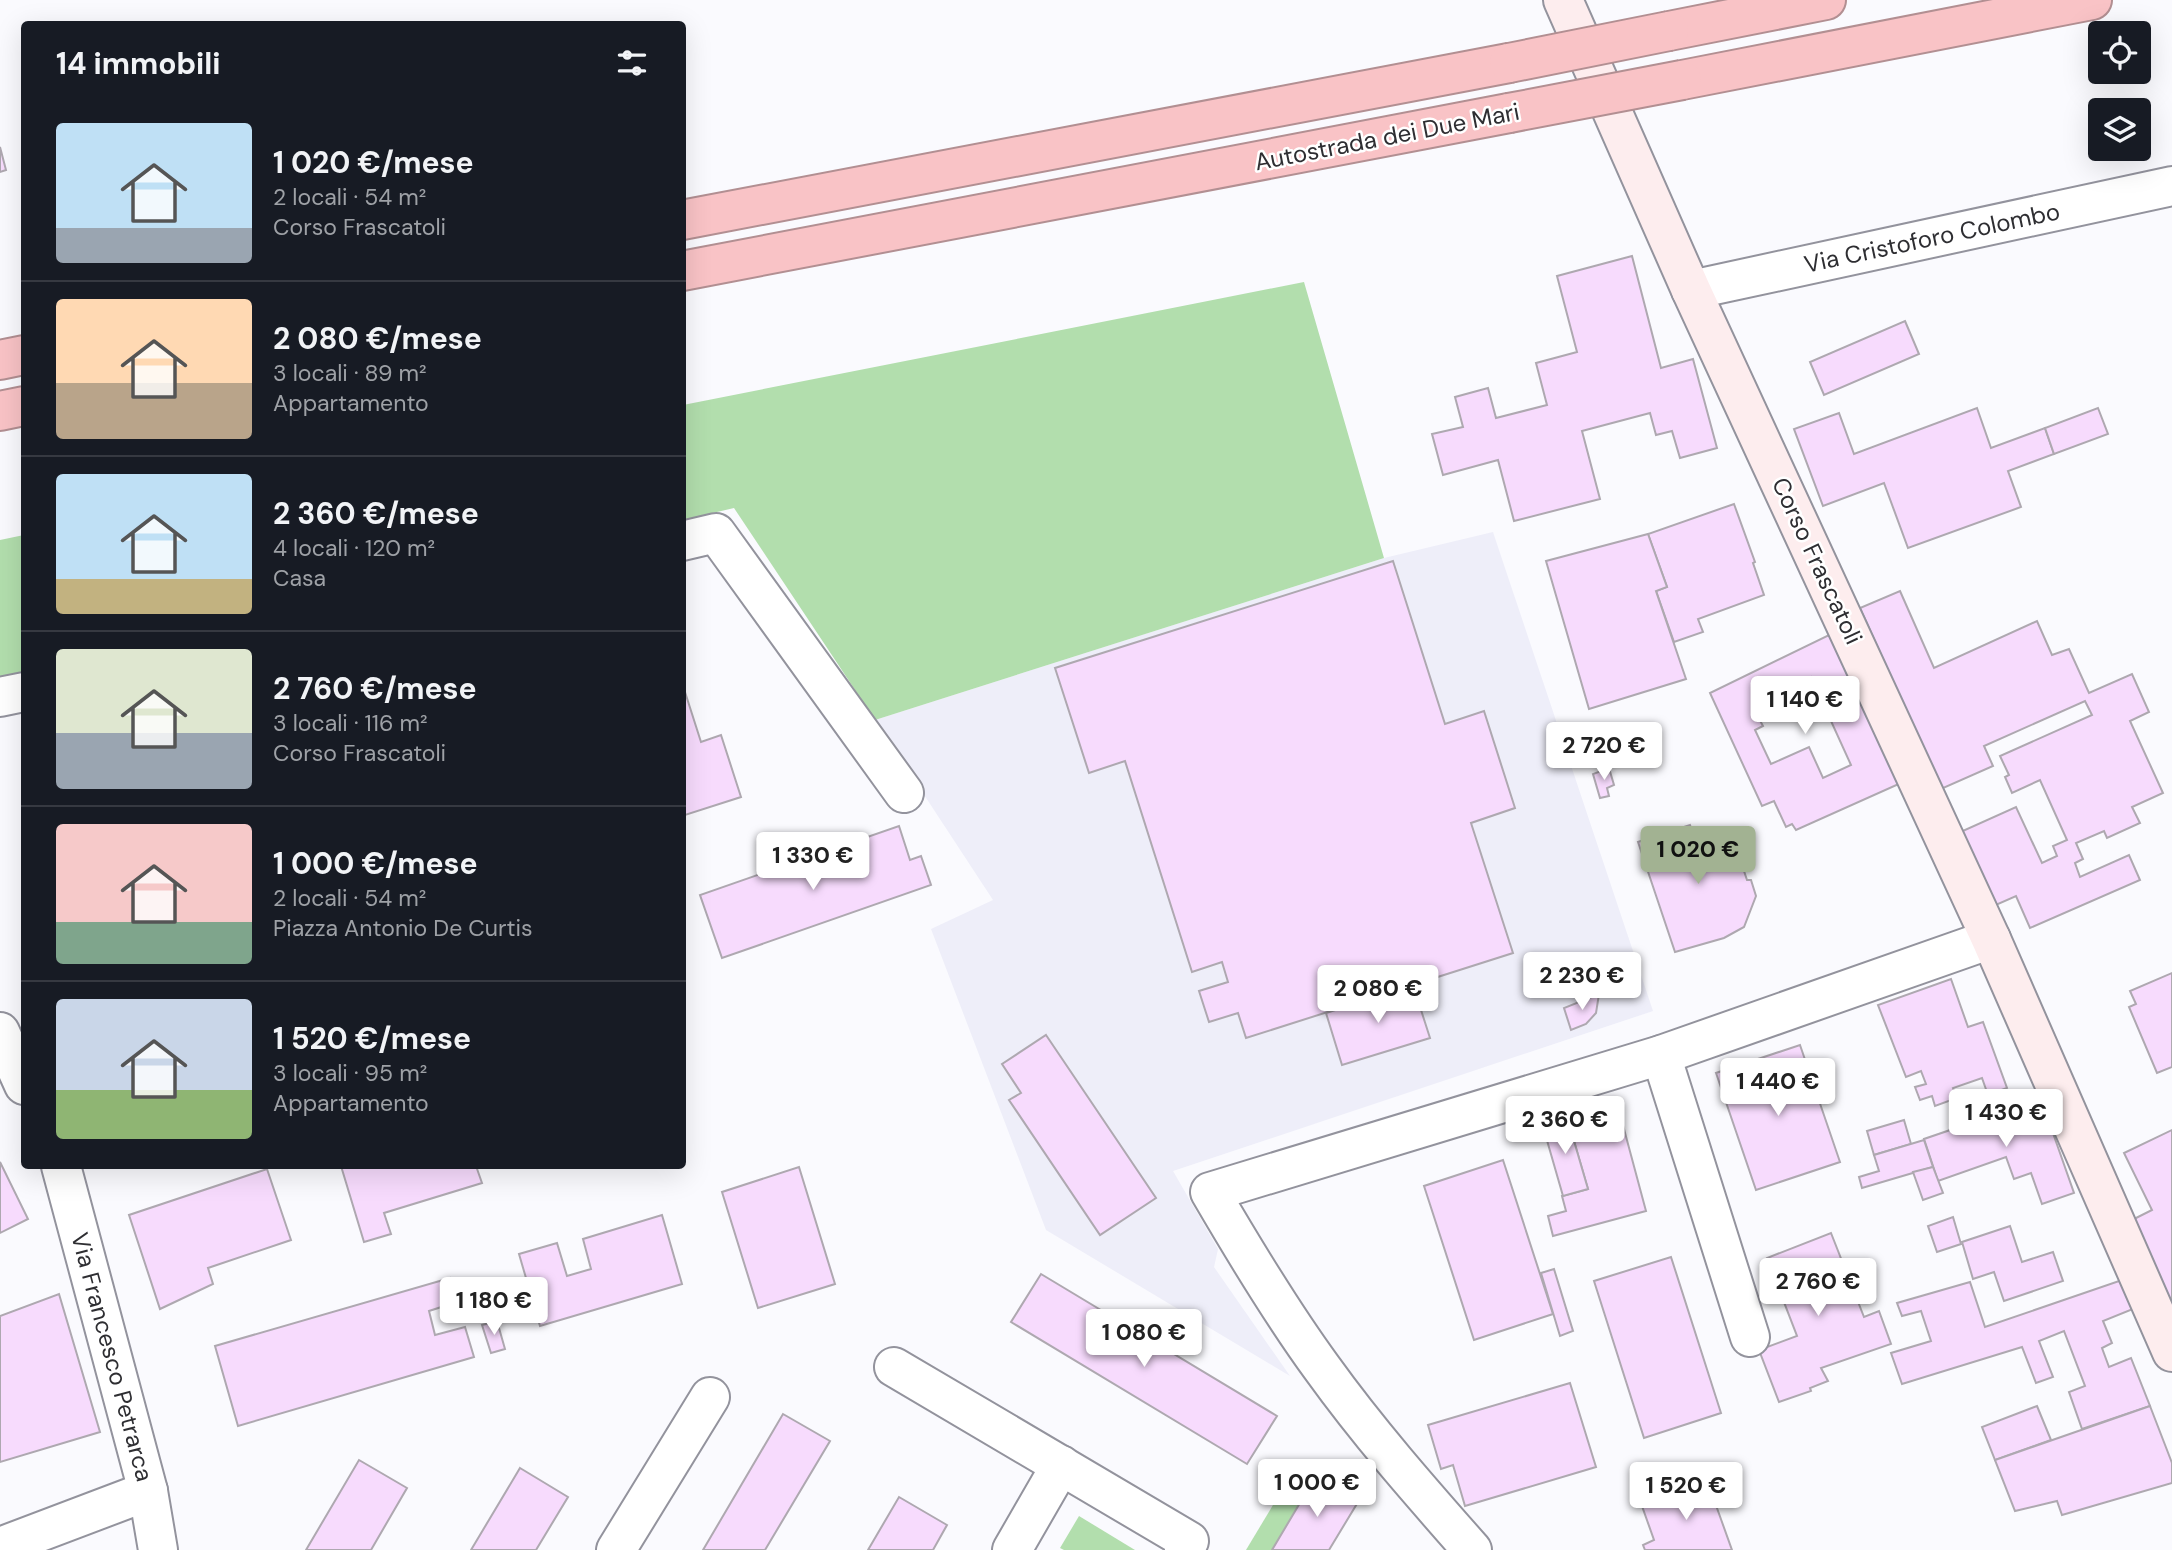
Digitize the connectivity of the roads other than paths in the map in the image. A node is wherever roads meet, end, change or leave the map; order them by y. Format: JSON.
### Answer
{"nodes":[{"id":1,"x":1826,"y":0,"type":"edge"},
{"id":2,"x":2092,"y":0,"type":"edge"},
{"id":3,"x":1564,"y":1,"type":"edge"},
{"id":4,"x":2172,"y":186,"type":"edge"},
{"id":5,"x":686,"y":219,"type":"edge"},
{"id":6,"x":686,"y":270,"type":"edge"},
{"id":7,"x":1691,"y":290,"type":"junction"},
{"id":8,"x":21,"y":356,"type":"edge"},
{"id":9,"x":0,"y":360,"type":"edge"},
{"id":10,"x":21,"y":407,"type":"edge"},
{"id":11,"x":0,"y":411,"type":"edge"},
{"id":12,"x":686,"y":540,"type":"edge"},
{"id":13,"x":21,"y":693,"type":"edge"},
{"id":14,"x":0,"y":697,"type":"edge"},
{"id":15,"x":904,"y":793,"type":"dead end"},
{"id":16,"x":1991,"y":939,"type":"junction"},
{"id":17,"x":0,"y":1032,"type":"edge"},
{"id":18,"x":1661,"y":1055,"type":"junction"},
{"id":19,"x":21,"y":1078,"type":"edge"},
{"id":20,"x":62,"y":1169,"type":"edge"},
{"id":21,"x":1750,"y":1336,"type":"dead end"},
{"id":22,"x":2172,"y":1352,"type":"edge"},
{"id":23,"x":894,"y":1367,"type":"dead end"},
{"id":24,"x":709,"y":1397,"type":"dead end"},
{"id":25,"x":1061,"y":1465,"type":"junction"},
{"id":26,"x":148,"y":1491,"type":"junction"},
{"id":27,"x":0,"y":1548,"type":"edge"},
{"id":28,"x":158,"y":1550,"type":"edge"},
{"id":29,"x":616,"y":1550,"type":"edge"},
{"id":30,"x":1013,"y":1550,"type":"edge"},
{"id":31,"x":1184,"y":1550,"type":"edge"},
{"id":32,"x":1472,"y":1550,"type":"edge"}],
"edges":[{"from":1,"to":5,"type":"highway","name":"Autostrada dei Due Mari","bridge":true},
{"from":2,"to":6,"type":"highway","name":"Autostrada dei Due Mari","bridge":true},
{"from":3,"to":7,"type":"street","name":"Corso Frascatoli"},
{"from":4,"to":7,"type":"street","name":"Via Cristoforo Colombo"},
{"from":7,"to":16,"type":"street","name":"Corso Frascatoli"},
{"from":8,"to":9,"type":"highway"},
{"from":10,"to":11,"type":"highway"},
{"from":12,"to":15,"type":"street"},
{"from":13,"to":14,"type":"street"},
{"from":16,"to":18,"type":"street"},
{"from":16,"to":22,"type":"street","name":"Corso Frascatoli"},
{"from":17,"to":19,"type":"street"},
{"from":18,"to":21,"type":"street"},
{"from":18,"to":32,"type":"street"},
{"from":20,"to":26,"type":"street","name":"Via Francesco Petrarca"},
{"from":23,"to":25,"type":"street"},
{"from":24,"to":29,"type":"street"},
{"from":25,"to":30,"type":"street"},
{"from":25,"to":31,"type":"street"},
{"from":26,"to":27,"type":"street"},
{"from":26,"to":28,"type":"street","name":"Via Francesco Petrarca"}]}
